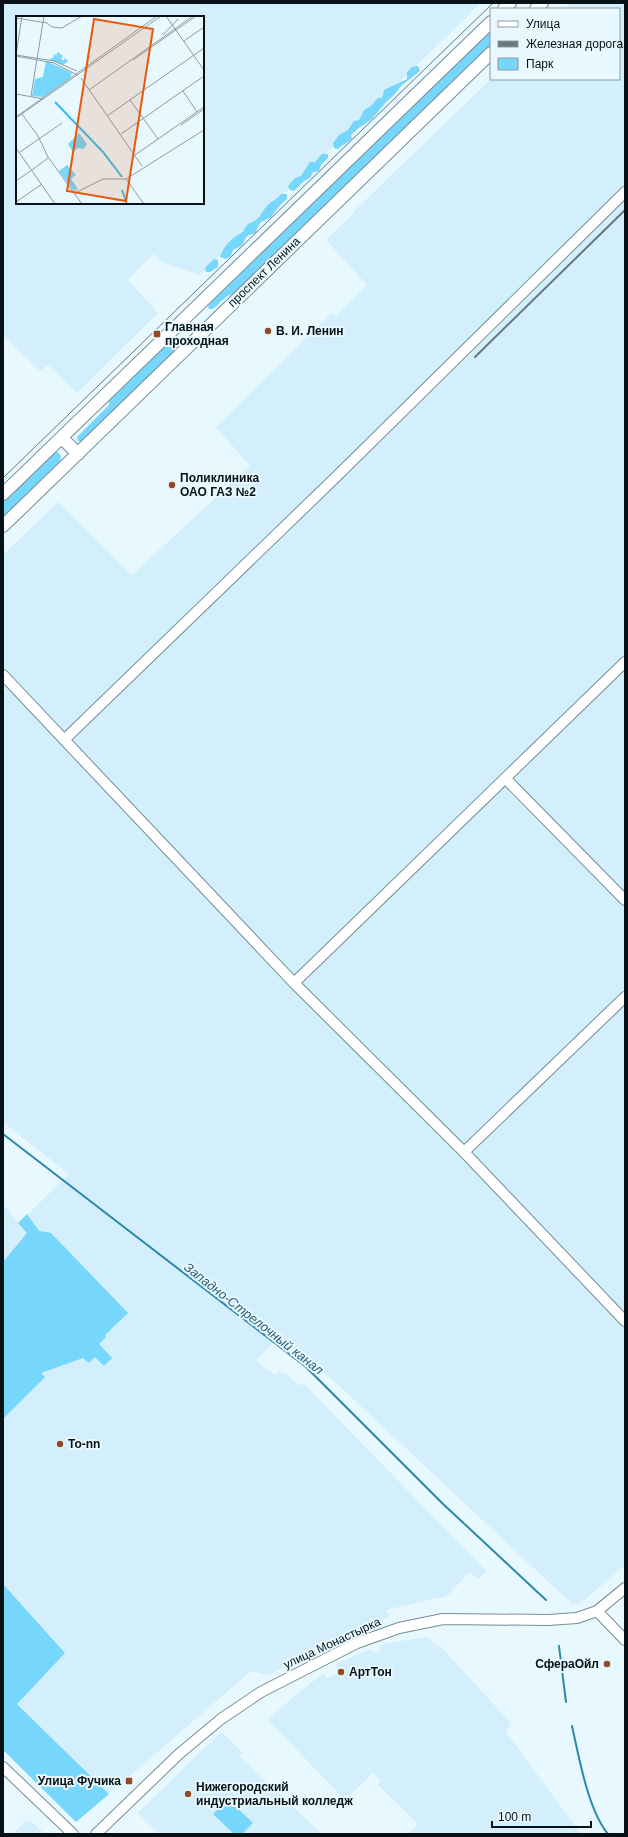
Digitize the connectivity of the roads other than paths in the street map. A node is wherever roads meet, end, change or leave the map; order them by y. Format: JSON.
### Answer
{"nodes":[{"id":1,"x":490,"y":23,"type":"edge"},
{"id":2,"x":490,"y":54,"type":"edge"},
{"id":3,"x":625,"y":192,"type":"edge"},
{"id":4,"x":191,"y":313,"type":"junction"},
{"id":5,"x":204,"y":331,"type":"junction"},
{"id":6,"x":62,"y":438,"type":"junction"},
{"id":7,"x":78,"y":454,"type":"junction"},
{"id":8,"x":3,"y":494,"type":"edge"},
{"id":9,"x":3,"y":526,"type":"edge"},
{"id":10,"x":625,"y":662,"type":"edge"},
{"id":11,"x":3,"y":675,"type":"edge"},
{"id":12,"x":65,"y":739,"type":"junction"},
{"id":13,"x":505,"y":778,"type":"junction"},
{"id":14,"x":625,"y":900,"type":"edge"},
{"id":15,"x":294,"y":983,"type":"junction"},
{"id":16,"x":625,"y":997,"type":"edge"},
{"id":17,"x":464,"y":1152,"type":"junction"},
{"id":18,"x":625,"y":1321,"type":"edge"},
{"id":19,"x":625,"y":1588,"type":"edge"},
{"id":20,"x":597,"y":1611,"type":"junction"},
{"id":21,"x":625,"y":1640,"type":"edge"},
{"id":22,"x":3,"y":1768,"type":"edge"},
{"id":23,"x":73,"y":1834,"type":"edge"},
{"id":24,"x":96,"y":1834,"type":"edge"}],
"edges":[{"from":1,"to":4,"type":"main road","name":"проспект Ленина"},
{"from":2,"to":5,"type":"main road","name":"проспект Ленина"},
{"from":3,"to":12,"type":"street"},
{"from":4,"to":5,"type":"main road"},
{"from":4,"to":6,"type":"main road","name":"проспект Ленина"},
{"from":5,"to":7,"type":"main road","name":"проспект Ленина"},
{"from":6,"to":7,"type":"main road"},
{"from":6,"to":8,"type":"main road","name":"проспект Ленина"},
{"from":7,"to":9,"type":"main road","name":"проспект Ленина"},
{"from":10,"to":13,"type":"street"},
{"from":11,"to":12,"type":"street"},
{"from":12,"to":15,"type":"street"},
{"from":13,"to":14,"type":"street"},
{"from":13,"to":15,"type":"street"},
{"from":15,"to":17,"type":"street"},
{"from":16,"to":17,"type":"street"},
{"from":17,"to":18,"type":"street"},
{"from":19,"to":20,"type":"street","name":"улица Монастырка"},
{"from":20,"to":21,"type":"street"},
{"from":20,"to":24,"type":"street","name":"улица Монастырка"},
{"from":22,"to":23,"type":"street"}]}
